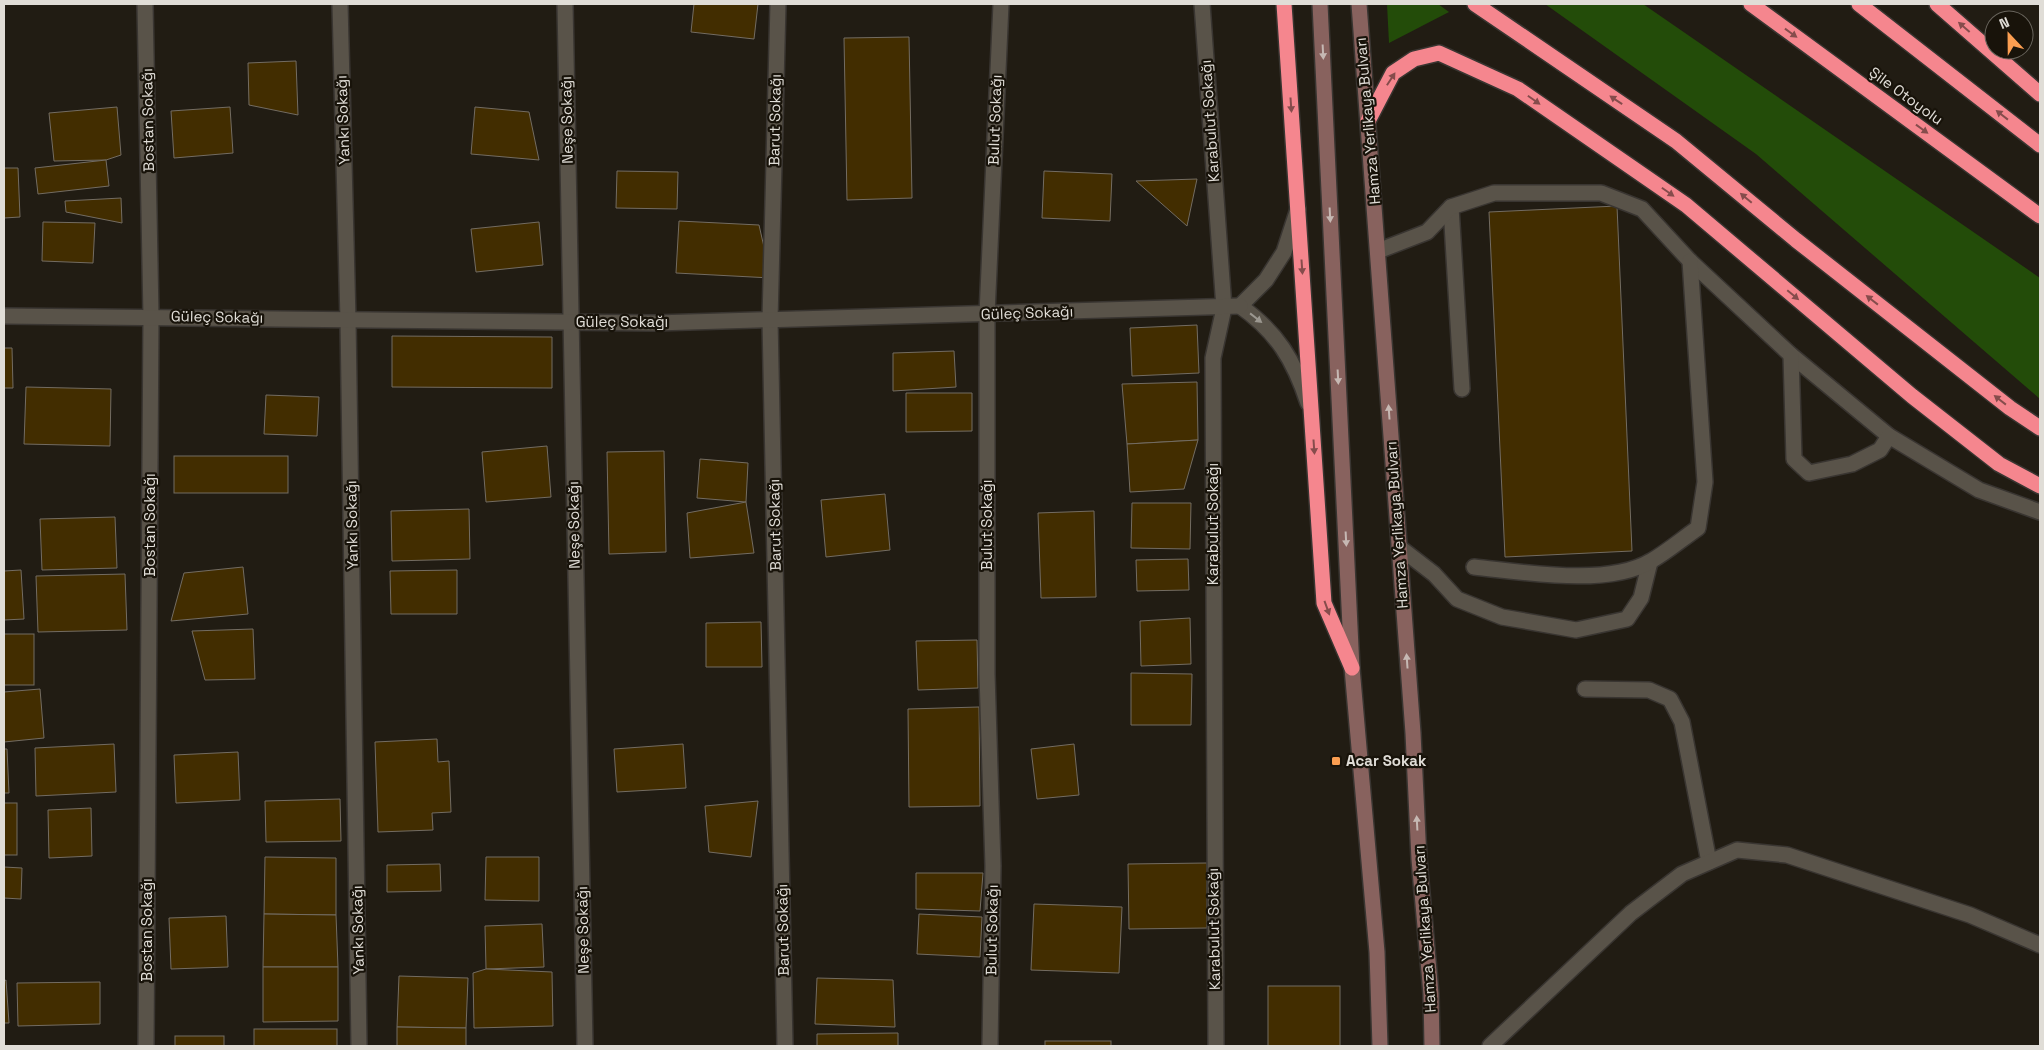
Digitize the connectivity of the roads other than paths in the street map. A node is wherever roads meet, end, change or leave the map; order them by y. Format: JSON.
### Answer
{"nodes":[{"id":1,"x":145,"y":4,"type":"edge"},
{"id":2,"x":340,"y":4,"type":"edge"},
{"id":3,"x":565,"y":4,"type":"edge"},
{"id":4,"x":778,"y":4,"type":"edge"},
{"id":5,"x":1001,"y":4,"type":"edge"},
{"id":6,"x":1202,"y":4,"type":"edge"},
{"id":7,"x":1284,"y":4,"type":"edge"},
{"id":8,"x":1320,"y":4,"type":"edge"},
{"id":9,"x":1359,"y":4,"type":"edge"},
{"id":10,"x":1475,"y":4,"type":"edge"},
{"id":11,"x":1751,"y":4,"type":"edge"},
{"id":12,"x":1859,"y":4,"type":"edge"},
{"id":13,"x":1937,"y":4,"type":"edge"},
{"id":14,"x":2040,"y":94,"type":"edge"},
{"id":15,"x":1368,"y":122,"type":"junction"},
{"id":16,"x":2040,"y":145,"type":"edge"},
{"id":17,"x":1451,"y":207,"type":"junction"},
{"id":18,"x":1298,"y":208,"type":"junction"},
{"id":19,"x":2040,"y":216,"type":"edge"},
{"id":20,"x":1378,"y":251,"type":"junction"},
{"id":21,"x":1690,"y":261,"type":"junction"},
{"id":22,"x":1240,"y":306,"type":"junction"},
{"id":23,"x":1224,"y":308,"type":"junction"},
{"id":24,"x":986,"y":314,"type":"junction"},
{"id":25,"x":4,"y":316,"type":"edge"},
{"id":26,"x":151,"y":316,"type":"junction"},
{"id":27,"x":348,"y":320,"type":"junction"},
{"id":28,"x":770,"y":320,"type":"junction"},
{"id":29,"x":570,"y":322,"type":"junction"},
{"id":30,"x":1791,"y":355,"type":"junction"},
{"id":31,"x":1462,"y":389,"type":"dead end"},
{"id":32,"x":1312,"y":414,"type":"junction"},
{"id":33,"x":2040,"y":428,"type":"edge"},
{"id":34,"x":1889,"y":436,"type":"junction"},
{"id":35,"x":2040,"y":486,"type":"edge"},
{"id":36,"x":2040,"y":512,"type":"edge"},
{"id":37,"x":1399,"y":547,"type":"junction"},
{"id":38,"x":1650,"y":562,"type":"junction"},
{"id":39,"x":1474,"y":568,"type":"dead end"},
{"id":40,"x":1352,"y":668,"type":"junction"},
{"id":41,"x":1585,"y":689,"type":"dead end"},
{"id":42,"x":1710,"y":862,"type":"junction"},
{"id":43,"x":2040,"y":945,"type":"edge"},
{"id":44,"x":146,"y":1046,"type":"edge"},
{"id":45,"x":359,"y":1046,"type":"edge"},
{"id":46,"x":585,"y":1046,"type":"edge"},
{"id":47,"x":785,"y":1046,"type":"edge"},
{"id":48,"x":990,"y":1046,"type":"edge"},
{"id":49,"x":1216,"y":1046,"type":"edge"},
{"id":50,"x":1380,"y":1046,"type":"edge"},
{"id":51,"x":1432,"y":1046,"type":"edge"},
{"id":52,"x":1490,"y":1046,"type":"edge"}],
"edges":[{"from":1,"to":26,"type":"street","name":"Bostan Sokağı"},
{"from":2,"to":27,"type":"street","name":"Yankı Sokağı"},
{"from":3,"to":29,"type":"street","name":"Neşe Sokağı"},
{"from":4,"to":28,"type":"street","name":"Barut Sokağı"},
{"from":5,"to":24,"type":"street","name":"Bulut Sokağı"},
{"from":6,"to":23,"type":"street","name":"Karabulut Sokağı"},
{"from":7,"to":18,"type":"highway","one_way":true},
{"from":8,"to":40,"type":"main road","one_way":true},
{"from":9,"to":15,"type":"main road","name":"Hamza Yerlikaya Bulvarı"},
{"from":33,"to":10,"type":"highway","one_way":true},
{"from":11,"to":19,"type":"highway","name":"Şile Otoyolu","one_way":true},
{"from":16,"to":12,"type":"highway","one_way":true},
{"from":14,"to":13,"type":"highway","one_way":true},
{"from":15,"to":20,"type":"main road","name":"Hamza Yerlikaya Bulvarı"},
{"from":15,"to":35,"type":"highway","one_way":true},
{"from":17,"to":20,"type":"street"},
{"from":17,"to":21,"type":"street"},
{"from":17,"to":31,"type":"street"},
{"from":18,"to":22,"type":"street"},
{"from":18,"to":32,"type":"highway","one_way":true},
{"from":37,"to":20,"type":"main road","name":"Hamza Yerlikaya Bulvarı","one_way":true},
{"from":21,"to":30,"type":"street"},
{"from":21,"to":38,"type":"street"},
{"from":22,"to":23,"type":"street","name":"Güleç Sokağı"},
{"from":22,"to":32,"type":"street","one_way":true},
{"from":23,"to":24,"type":"street","name":"Güleç Sokağı"},
{"from":23,"to":49,"type":"street","name":"Karabulut Sokağı"},
{"from":24,"to":28,"type":"street","name":"Güleç Sokağı"},
{"from":24,"to":48,"type":"street","name":"Bulut Sokağı"},
{"from":25,"to":26,"type":"street","name":"Güleç Sokağı"},
{"from":26,"to":27,"type":"street","name":"Güleç Sokağı"},
{"from":26,"to":44,"type":"street","name":"Bostan Sokağı"},
{"from":27,"to":29,"type":"street","name":"Güleç Sokağı"},
{"from":27,"to":45,"type":"street","name":"Yankı Sokağı"},
{"from":28,"to":29,"type":"street","name":"Güleç Sokağı"},
{"from":28,"to":47,"type":"street","name":"Barut Sokağı"},
{"from":29,"to":46,"type":"street","name":"Neşe Sokağı"},
{"from":30,"to":34,"type":"street"},
{"from":30,"to":34,"type":"street"},
{"from":32,"to":40,"type":"highway","one_way":true},
{"from":34,"to":36,"type":"street"},
{"from":37,"to":38,"type":"street"},
{"from":51,"to":37,"type":"main road","name":"Hamza Yerlikaya Bulvarı","one_way":true},
{"from":38,"to":39,"type":"street"},
{"from":40,"to":50,"type":"main road"},
{"from":41,"to":42,"type":"street"},
{"from":42,"to":43,"type":"street"},
{"from":42,"to":52,"type":"street"}]}
